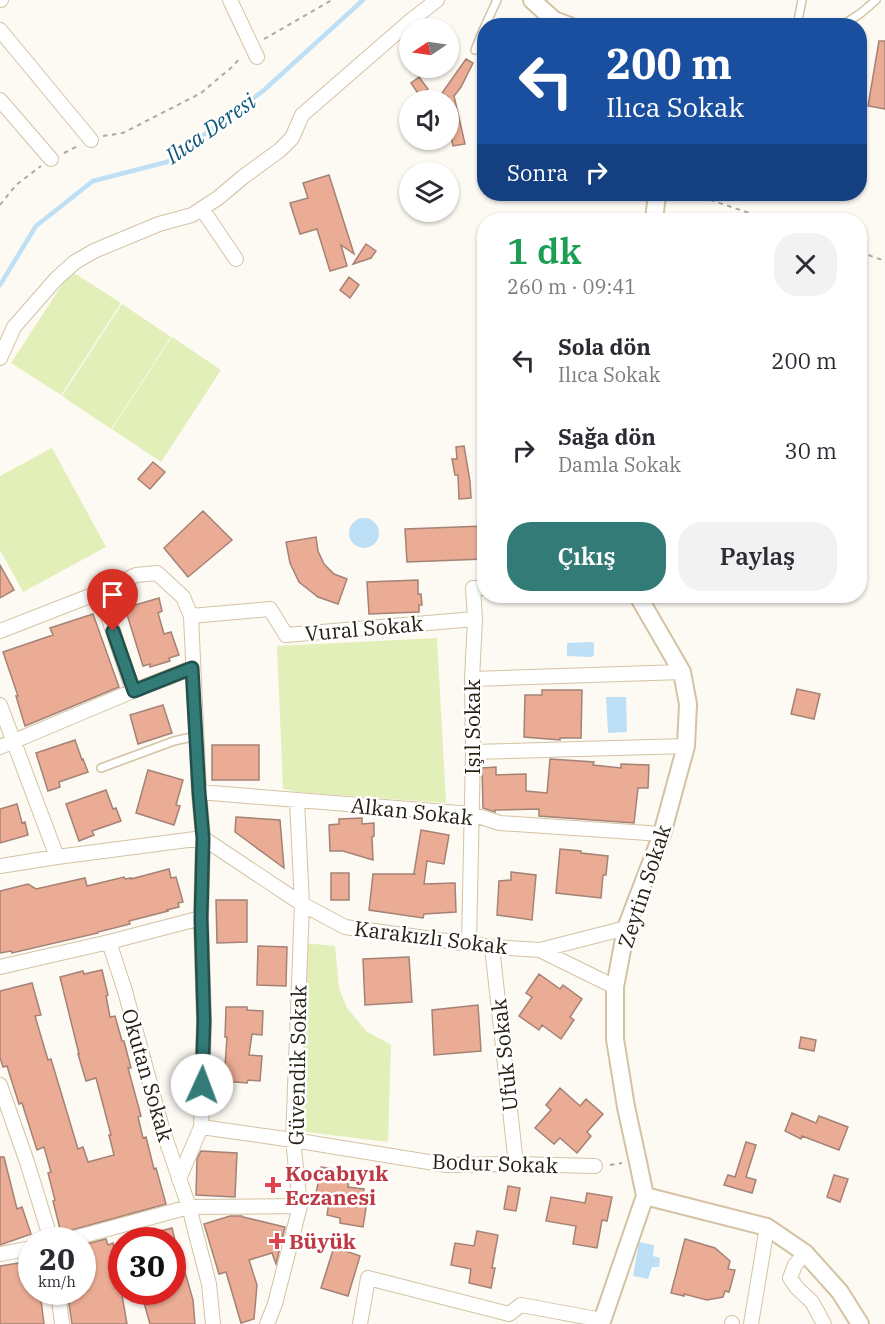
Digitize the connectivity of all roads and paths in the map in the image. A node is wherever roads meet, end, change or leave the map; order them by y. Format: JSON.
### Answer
{"nodes":[{"id":1,"x":230,"y":0,"type":"edge"},
{"id":2,"x":332,"y":0,"type":"edge"},
{"id":3,"x":437,"y":0,"type":"edge"},
{"id":4,"x":497,"y":0,"type":"edge"},
{"id":5,"x":532,"y":0,"type":"edge"},
{"id":6,"x":802,"y":0,"type":"edge"},
{"id":7,"x":876,"y":0,"type":"edge"},
{"id":8,"x":489,"y":18,"type":"edge"},
{"id":9,"x":552,"y":18,"type":"edge"},
{"id":10,"x":799,"y":18,"type":"edge"},
{"id":11,"x":853,"y":18,"type":"edge"},
{"id":12,"x":0,"y":30,"type":"edge"},
{"id":13,"x":477,"y":45,"type":"edge"},
{"id":14,"x":475,"y":50,"type":"dead end"},
{"id":15,"x":255,"y":51,"type":"junction"},
{"id":16,"x":0,"y":100,"type":"edge"},
{"id":17,"x":91,"y":140,"type":"junction"},
{"id":18,"x":51,"y":159,"type":"junction"},
{"id":19,"x":714,"y":201,"type":"edge"},
{"id":20,"x":0,"y":205,"type":"edge"},
{"id":21,"x":202,"y":209,"type":"junction"},
{"id":22,"x":749,"y":213,"type":"edge"},
{"id":23,"x":867,"y":255,"type":"edge"},
{"id":24,"x":236,"y":259,"type":"dead end"},
{"id":25,"x":885,"y":261,"type":"edge"},
{"id":26,"x":0,"y":358,"type":"edge"},
{"id":27,"x":477,"y":588,"type":"edge"},
{"id":28,"x":100,"y":592,"type":"junction"},
{"id":29,"x":642,"y":603,"type":"edge"},
{"id":30,"x":190,"y":616,"type":"junction"},
{"id":31,"x":475,"y":619,"type":"junction"},
{"id":32,"x":0,"y":631,"type":"edge"},
{"id":33,"x":192,"y":668,"type":"junction"},
{"id":34,"x":682,"y":672,"type":"junction"},
{"id":35,"x":472,"y":679,"type":"junction"},
{"id":36,"x":134,"y":691,"type":"junction"},
{"id":37,"x":0,"y":705,"type":"edge"},
{"id":38,"x":196,"y":736,"type":"junction"},
{"id":39,"x":6,"y":744,"type":"edge"},
{"id":40,"x":686,"y":746,"type":"junction"},
{"id":41,"x":473,"y":752,"type":"junction"},
{"id":42,"x":101,"y":768,"type":"dead end"},
{"id":43,"x":199,"y":792,"type":"junction"},
{"id":44,"x":297,"y":801,"type":"junction"},
{"id":45,"x":471,"y":814,"type":"junction"},
{"id":46,"x":662,"y":834,"type":"junction"},
{"id":47,"x":203,"y":838,"type":"junction"},
{"id":48,"x":57,"y":857,"type":"junction"},
{"id":49,"x":0,"y":866,"type":"edge"},
{"id":50,"x":302,"y":904,"type":"junction"},
{"id":51,"x":201,"y":918,"type":"junction"},
{"id":52,"x":626,"y":928,"type":"junction"},
{"id":53,"x":109,"y":942,"type":"junction"},
{"id":54,"x":469,"y":943,"type":"junction"},
{"id":55,"x":492,"y":947,"type":"junction"},
{"id":56,"x":540,"y":950,"type":"junction"},
{"id":57,"x":0,"y":967,"type":"edge"},
{"id":58,"x":615,"y":987,"type":"junction"},
{"id":59,"x":0,"y":1085,"type":"edge"},
{"id":60,"x":201,"y":1127,"type":"junction"},
{"id":61,"x":293,"y":1140,"type":"junction"},
{"id":62,"x":638,"y":1162,"type":"junction"},
{"id":63,"x":516,"y":1164,"type":"junction"},
{"id":64,"x":595,"y":1166,"type":"joint"},
{"id":65,"x":179,"y":1179,"type":"junction"},
{"id":66,"x":645,"y":1196,"type":"junction"},
{"id":67,"x":300,"y":1206,"type":"junction"},
{"id":68,"x":189,"y":1208,"type":"junction"},
{"id":69,"x":47,"y":1227,"type":"edge"},
{"id":70,"x":767,"y":1227,"type":"junction"},
{"id":71,"x":96,"y":1232,"type":"edge"},
{"id":72,"x":18,"y":1251,"type":"edge"},
{"id":73,"x":805,"y":1253,"type":"junction"},
{"id":74,"x":0,"y":1254,"type":"edge"},
{"id":75,"x":60,"y":1305,"type":"edge"},
{"id":76,"x":601,"y":1322,"type":"edge"},
{"id":77,"x":62,"y":1324,"type":"edge"},
{"id":78,"x":213,"y":1324,"type":"edge"},
{"id":79,"x":267,"y":1324,"type":"edge"},
{"id":80,"x":360,"y":1324,"type":"edge"},
{"id":81,"x":751,"y":1324,"type":"edge"},
{"id":82,"x":824,"y":1324,"type":"edge"},
{"id":83,"x":860,"y":1324,"type":"edge"}],
"edges":[{"from":1,"to":15,"type":"street"},
{"from":2,"to":15,"type":"path"},
{"from":3,"to":21,"type":"street"},
{"from":4,"to":8,"type":"lane"},
{"from":5,"to":9,"type":"street"},
{"from":6,"to":10,"type":"lane"},
{"from":7,"to":11,"type":"lane"},
{"from":12,"to":17,"type":"street"},
{"from":13,"to":14,"type":"lane"},
{"from":15,"to":17,"type":"path"},
{"from":16,"to":18,"type":"street"},
{"from":17,"to":18,"type":"path"},
{"from":18,"to":20,"type":"path"},
{"from":19,"to":22,"type":"path"},
{"from":21,"to":24,"type":"street"},
{"from":21,"to":26,"type":"street"},
{"from":23,"to":25,"type":"path"},
{"from":27,"to":31,"type":"street"},
{"from":28,"to":30,"type":"street"},
{"from":28,"to":32,"type":"street"},
{"from":28,"to":36,"type":"street"},
{"from":29,"to":34,"type":"street","name":"Zeytin Sokak"},
{"from":30,"to":31,"type":"street","name":"Vural Sokak"},
{"from":30,"to":33,"type":"street"},
{"from":31,"to":35,"type":"street","name":"Işıl Sokak"},
{"from":33,"to":36,"type":"street"},
{"from":33,"to":38,"type":"street"},
{"from":34,"to":35,"type":"street"},
{"from":34,"to":40,"type":"street","name":"Zeytin Sokak"},
{"from":35,"to":41,"type":"street","name":"Işıl Sokak"},
{"from":36,"to":39,"type":"street"},
{"from":37,"to":39,"type":"street"},
{"from":38,"to":42,"type":"lane"},
{"from":38,"to":43,"type":"street"},
{"from":39,"to":48,"type":"street"},
{"from":40,"to":41,"type":"street"},
{"from":40,"to":46,"type":"street","name":"Zeytin Sokak"},
{"from":41,"to":45,"type":"street","name":"Işıl Sokak"},
{"from":43,"to":44,"type":"street","name":"Alkan Sokak"},
{"from":43,"to":47,"type":"street"},
{"from":44,"to":45,"type":"street","name":"Alkan Sokak"},
{"from":44,"to":50,"type":"street","name":"Güvendik Sokak"},
{"from":45,"to":46,"type":"street","name":"Alkan Sokak"},
{"from":45,"to":54,"type":"street","name":"Işıl Sokak"},
{"from":46,"to":52,"type":"street","name":"Zeytin Sokak"},
{"from":47,"to":48,"type":"street"},
{"from":47,"to":50,"type":"street","name":"Karakızlı Sokak"},
{"from":47,"to":51,"type":"street"},
{"from":48,"to":49,"type":"street"},
{"from":50,"to":54,"type":"street","name":"Karakızlı Sokak"},
{"from":50,"to":61,"type":"street","name":"Güvendik Sokak"},
{"from":51,"to":53,"type":"street"},
{"from":51,"to":60,"type":"street"},
{"from":52,"to":56,"type":"street","name":"Karakızlı Sokak"},
{"from":52,"to":58,"type":"street","name":"Zeytin Sokak"},
{"from":53,"to":57,"type":"street"},
{"from":53,"to":65,"type":"street","name":"Okutan Sokak"},
{"from":54,"to":55,"type":"street","name":"Karakızlı Sokak"},
{"from":55,"to":56,"type":"street","name":"Karakızlı Sokak"},
{"from":55,"to":63,"type":"street","name":"Ufuk Sokak"},
{"from":56,"to":58,"type":"street","name":"Karakızlı Sokak"},
{"from":58,"to":62,"type":"street","name":"Zeytin Sokak"},
{"from":59,"to":69,"type":"street"},
{"from":60,"to":61,"type":"street","name":"Bodur Sokak"},
{"from":60,"to":65,"type":"street"},
{"from":61,"to":63,"type":"street","name":"Bodur Sokak"},
{"from":61,"to":67,"type":"street","name":"Güvendik Sokak"},
{"from":62,"to":64,"type":"path"},
{"from":62,"to":66,"type":"street","name":"Zeytin Sokak"},
{"from":63,"to":64,"type":"street","name":"Bodur Sokak"},
{"from":65,"to":68,"type":"street","name":"Okutan Sokak"},
{"from":66,"to":70,"type":"street"},
{"from":66,"to":76,"type":"street"},
{"from":67,"to":68,"type":"street"},
{"from":67,"to":79,"type":"street","name":"Güvendik Sokak"},
{"from":68,"to":71,"type":"street"},
{"from":68,"to":78,"type":"street","name":"Okutan Sokak"},
{"from":70,"to":73,"type":"street"},
{"from":70,"to":81,"type":"street"},
{"from":72,"to":74,"type":"street"},
{"from":73,"to":82,"type":"street"},
{"from":73,"to":83,"type":"street"},
{"from":75,"to":77,"type":"street"},
{"from":76,"to":80,"type":"street"}]}
